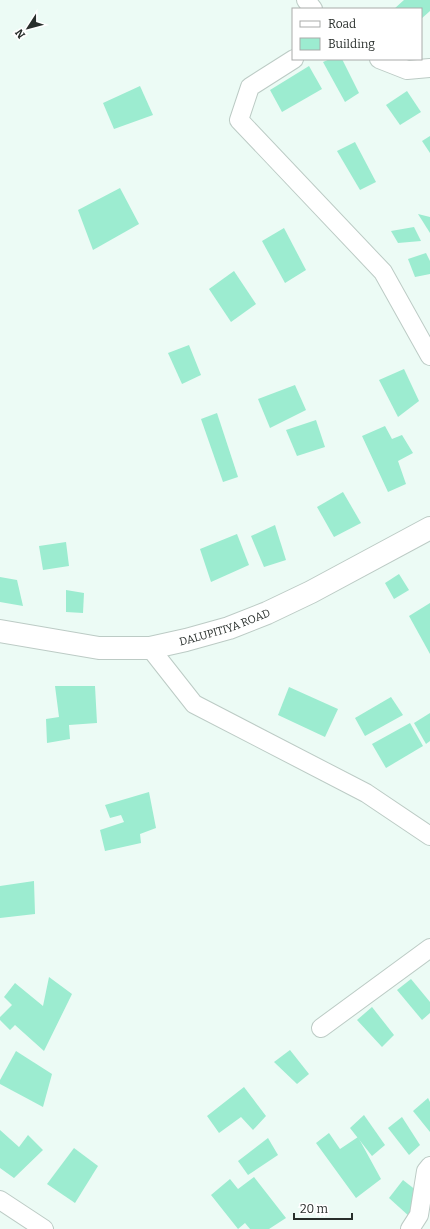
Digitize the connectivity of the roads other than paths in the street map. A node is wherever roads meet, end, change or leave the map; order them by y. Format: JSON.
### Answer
{"nodes":[{"id":1,"x":306,"y":0,"type":"edge"},
{"id":2,"x":312,"y":8,"type":"edge"},
{"id":3,"x":292,"y":60,"type":"edge"},
{"id":4,"x":381,"y":60,"type":"edge"},
{"id":5,"x":430,"y":68,"type":"edge"},
{"id":6,"x":430,"y":356,"type":"edge"},
{"id":7,"x":430,"y":528,"type":"edge"},
{"id":8,"x":0,"y":631,"type":"edge"},
{"id":9,"x":150,"y":648,"type":"junction"},
{"id":10,"x":430,"y":836,"type":"edge"},
{"id":11,"x":430,"y":948,"type":"edge"},
{"id":12,"x":321,"y":1028,"type":"dead end"},
{"id":13,"x":430,"y":1166,"type":"edge"},
{"id":14,"x":0,"y":1200,"type":"edge"},
{"id":15,"x":44,"y":1229,"type":"edge"},
{"id":16,"x":410,"y":1229,"type":"edge"}],
"edges":[{"from":1,"to":2,"type":"street"},
{"from":3,"to":6,"type":"street"},
{"from":4,"to":5,"type":"street"},
{"from":7,"to":9,"type":"street","name":"DALUPITIYA ROAD"},
{"from":8,"to":9,"type":"street","name":"DALUPITIYA ROAD"},
{"from":9,"to":10,"type":"street"},
{"from":11,"to":12,"type":"street"},
{"from":13,"to":16,"type":"street"},
{"from":14,"to":15,"type":"street"}]}
